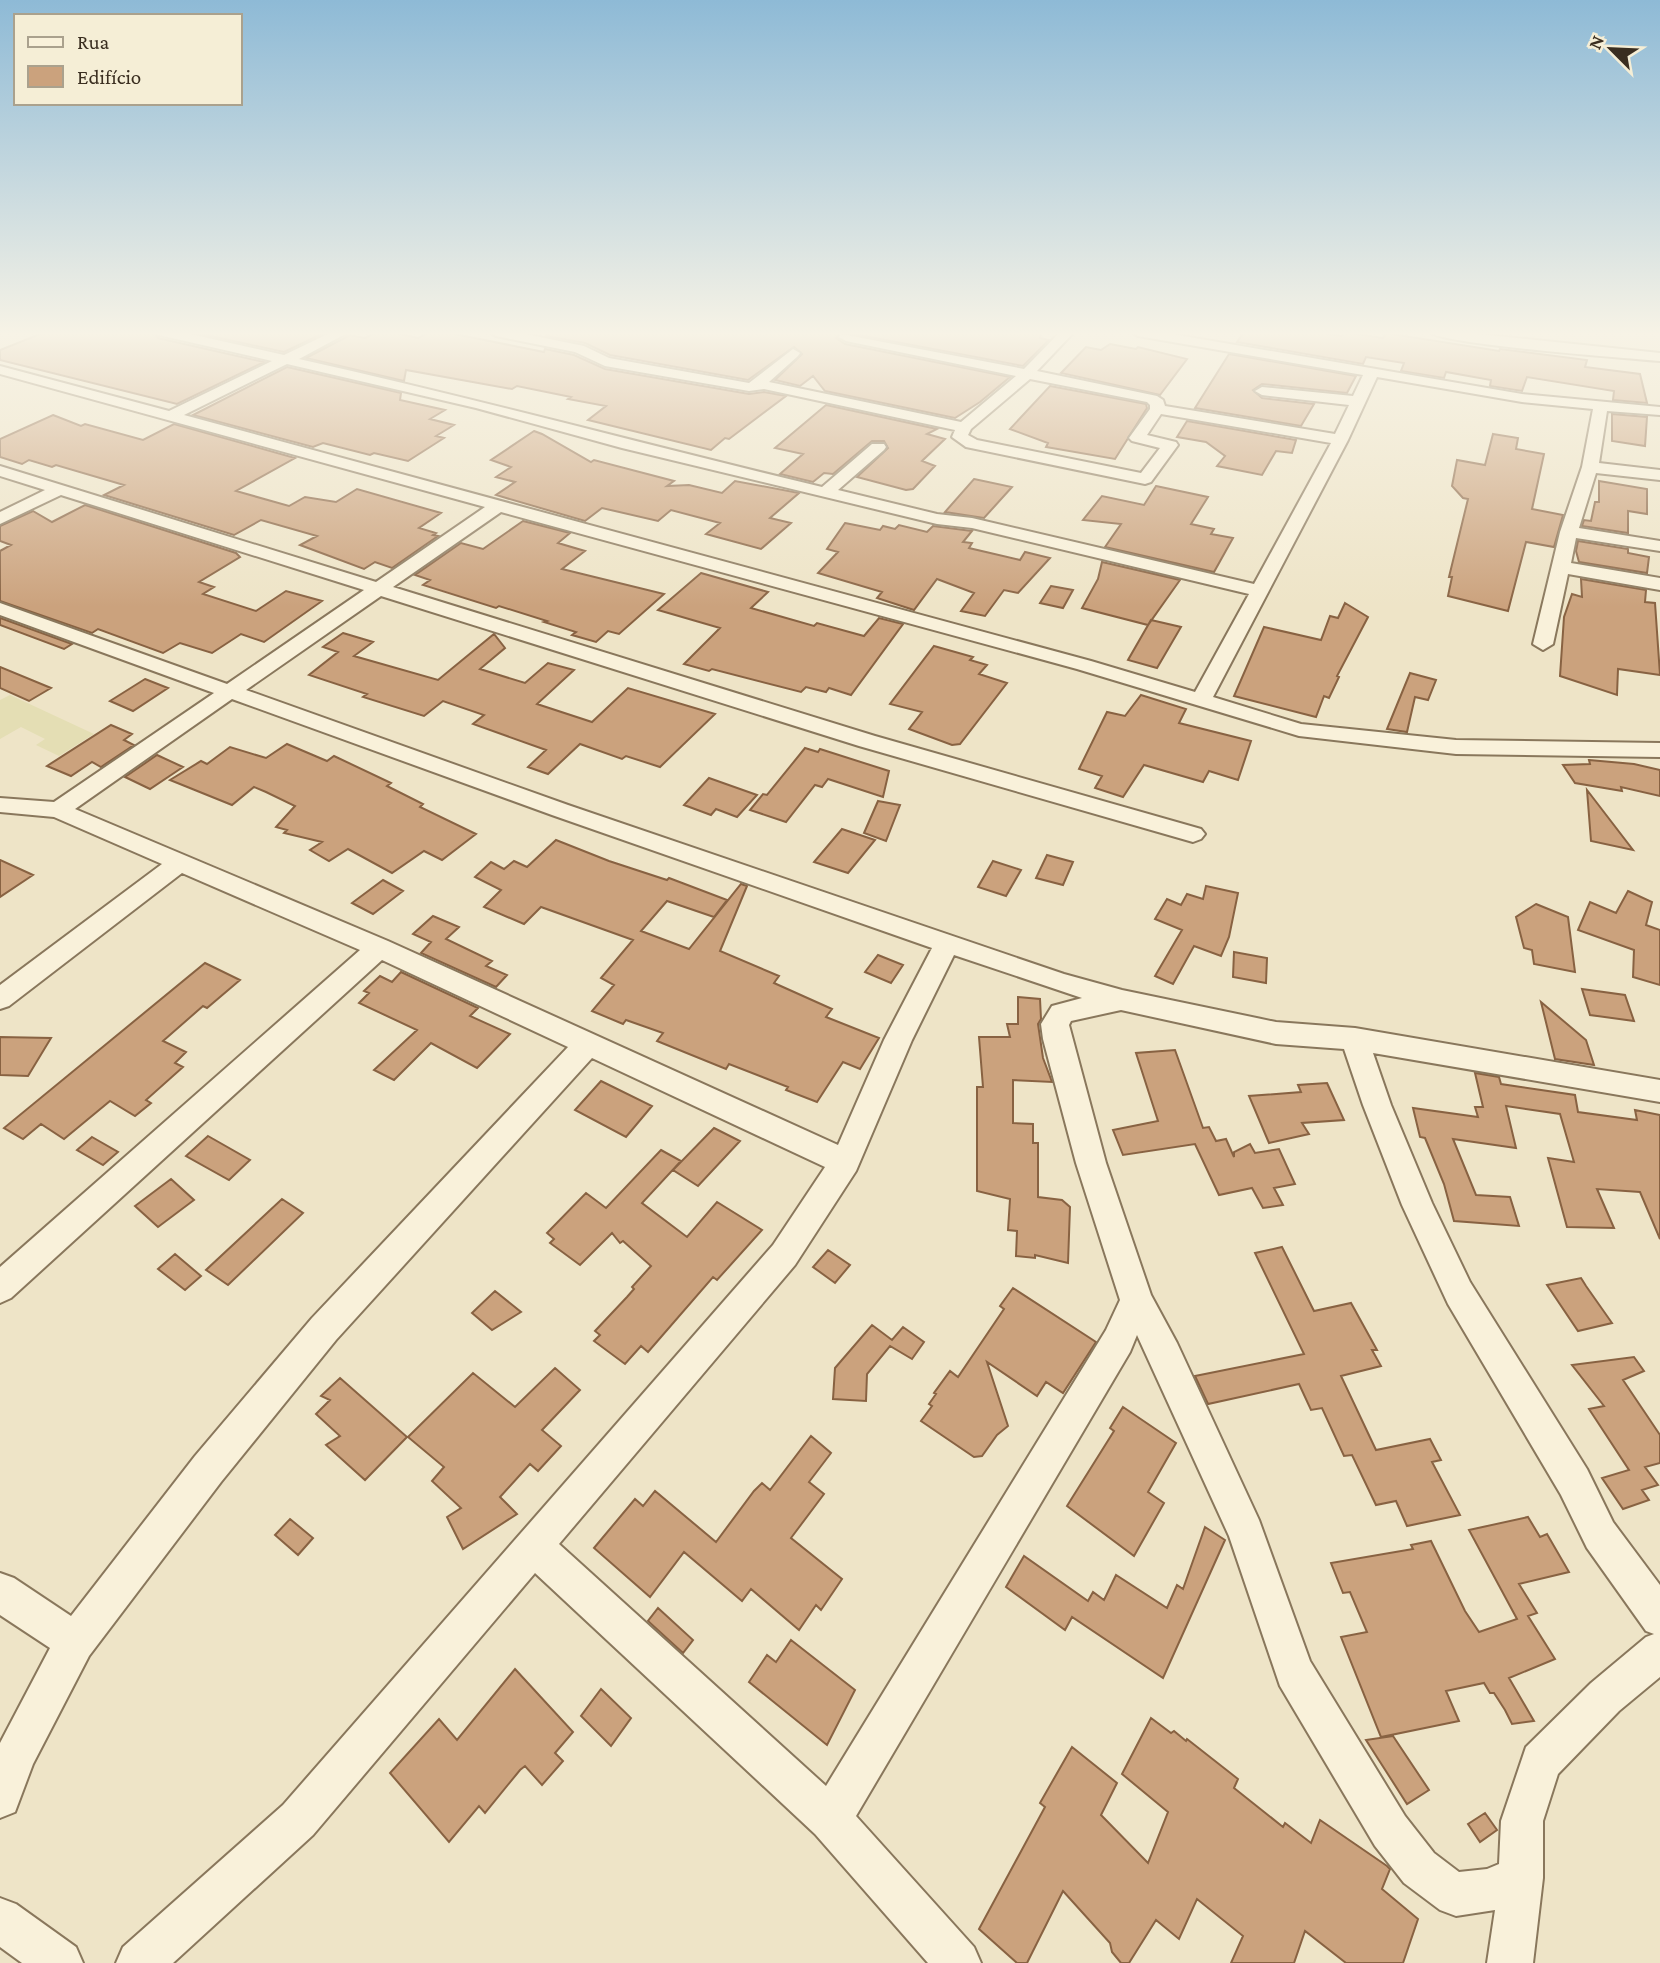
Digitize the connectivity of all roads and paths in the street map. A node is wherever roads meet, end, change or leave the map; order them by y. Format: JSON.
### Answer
{"nodes":[{"id":1,"x":198,"y":424,"type":"edge"},
{"id":2,"x":549,"y":424,"type":"edge"},
{"id":3,"x":949,"y":424,"type":"edge"},
{"id":4,"x":968,"y":424,"type":"edge"},
{"id":5,"x":1147,"y":424,"type":"edge"},
{"id":6,"x":1243,"y":424,"type":"edge"},
{"id":7,"x":1348,"y":424,"type":"edge"},
{"id":8,"x":1598,"y":424,"type":"edge"},
{"id":9,"x":964,"y":427,"type":"junction"},
{"id":10,"x":1340,"y":440,"type":"junction"},
{"id":11,"x":878,"y":447,"type":"dead end"},
{"id":12,"x":1590,"y":467,"type":"junction"},
{"id":13,"x":0,"y":471,"type":"edge"},
{"id":14,"x":1660,"y":475,"type":"edge"},
{"id":15,"x":61,"y":489,"type":"junction"},
{"id":16,"x":826,"y":492,"type":"junction"},
{"id":17,"x":497,"y":507,"type":"junction"},
{"id":18,"x":0,"y":519,"type":"edge"},
{"id":19,"x":1569,"y":532,"type":"junction"},
{"id":20,"x":1660,"y":546,"type":"edge"},
{"id":21,"x":1561,"y":567,"type":"junction"},
{"id":22,"x":1660,"y":584,"type":"edge"},
{"id":23,"x":378,"y":587,"type":"junction"},
{"id":24,"x":1261,"y":591,"type":"junction"},
{"id":25,"x":0,"y":609,"type":"edge"},
{"id":26,"x":1543,"y":644,"type":"dead end"},
{"id":27,"x":227,"y":692,"type":"junction"},
{"id":28,"x":1201,"y":699,"type":"junction"},
{"id":29,"x":1660,"y":750,"type":"edge"},
{"id":30,"x":1,"y":806,"type":"edge"},
{"id":31,"x":58,"y":810,"type":"junction"},
{"id":32,"x":1193,"y":834,"type":"dead end"},
{"id":33,"x":180,"y":862,"type":"junction"},
{"id":34,"x":946,"y":945,"type":"junction"},
{"id":35,"x":379,"y":948,"type":"junction"},
{"id":36,"x":0,"y":999,"type":"edge"},
{"id":37,"x":1122,"y":1000,"type":"junction"},
{"id":38,"x":1355,"y":1040,"type":"junction"},
{"id":39,"x":588,"y":1044,"type":"junction"},
{"id":40,"x":1660,"y":1091,"type":"edge"},
{"id":41,"x":845,"y":1162,"type":"junction"},
{"id":42,"x":0,"y":1288,"type":"edge"},
{"id":43,"x":1136,"y":1300,"type":"junction"},
{"id":44,"x":535,"y":1547,"type":"junction"},
{"id":45,"x":0,"y":1592,"type":"edge"},
{"id":46,"x":1660,"y":1617,"type":"edge"},
{"id":47,"x":75,"y":1642,"type":"junction"},
{"id":48,"x":1660,"y":1651,"type":"edge"},
{"id":49,"x":0,"y":1797,"type":"edge"},
{"id":50,"x":830,"y":1819,"type":"junction"},
{"id":51,"x":1521,"y":1878,"type":"junction"},
{"id":52,"x":0,"y":1920,"type":"edge"},
{"id":53,"x":60,"y":1963,"type":"edge"},
{"id":54,"x":139,"y":1963,"type":"edge"},
{"id":55,"x":958,"y":1963,"type":"edge"},
{"id":56,"x":1510,"y":1963,"type":"edge"}],
"edges":[{"from":1,"to":17,"type":"street"},
{"from":2,"to":16,"type":"street"},
{"from":3,"to":9,"type":"street"},
{"from":4,"to":9,"type":"street"},
{"from":5,"to":9,"type":"street"},
{"from":6,"to":10,"type":"street"},
{"from":7,"to":10,"type":"street"},
{"from":8,"to":12,"type":"street"},
{"from":10,"to":24,"type":"street"},
{"from":11,"to":16,"type":"street"},
{"from":12,"to":14,"type":"street"},
{"from":12,"to":19,"type":"street"},
{"from":13,"to":15,"type":"street"},
{"from":15,"to":18,"type":"street"},
{"from":15,"to":23,"type":"street"},
{"from":16,"to":24,"type":"street"},
{"from":17,"to":23,"type":"street"},
{"from":17,"to":28,"type":"street"},
{"from":19,"to":20,"type":"street"},
{"from":19,"to":21,"type":"street"},
{"from":21,"to":22,"type":"street"},
{"from":21,"to":26,"type":"street"},
{"from":23,"to":27,"type":"street"},
{"from":23,"to":32,"type":"street"},
{"from":24,"to":28,"type":"street"},
{"from":25,"to":27,"type":"street"},
{"from":27,"to":31,"type":"street"},
{"from":27,"to":34,"type":"street"},
{"from":28,"to":29,"type":"street"},
{"from":30,"to":31,"type":"street"},
{"from":31,"to":33,"type":"street"},
{"from":33,"to":35,"type":"street"},
{"from":33,"to":36,"type":"street"},
{"from":34,"to":37,"type":"street"},
{"from":34,"to":41,"type":"street"},
{"from":35,"to":39,"type":"street"},
{"from":35,"to":42,"type":"street"},
{"from":37,"to":38,"type":"street"},
{"from":37,"to":43,"type":"street"},
{"from":38,"to":40,"type":"street"},
{"from":38,"to":46,"type":"street"},
{"from":39,"to":41,"type":"street"},
{"from":39,"to":47,"type":"street"},
{"from":41,"to":44,"type":"street"},
{"from":43,"to":50,"type":"street"},
{"from":43,"to":51,"type":"street"},
{"from":44,"to":50,"type":"street"},
{"from":44,"to":54,"type":"street"},
{"from":45,"to":47,"type":"street"},
{"from":47,"to":49,"type":"street"},
{"from":48,"to":51,"type":"street"},
{"from":50,"to":55,"type":"street"},
{"from":51,"to":56,"type":"street"},
{"from":52,"to":53,"type":"street"}]}
